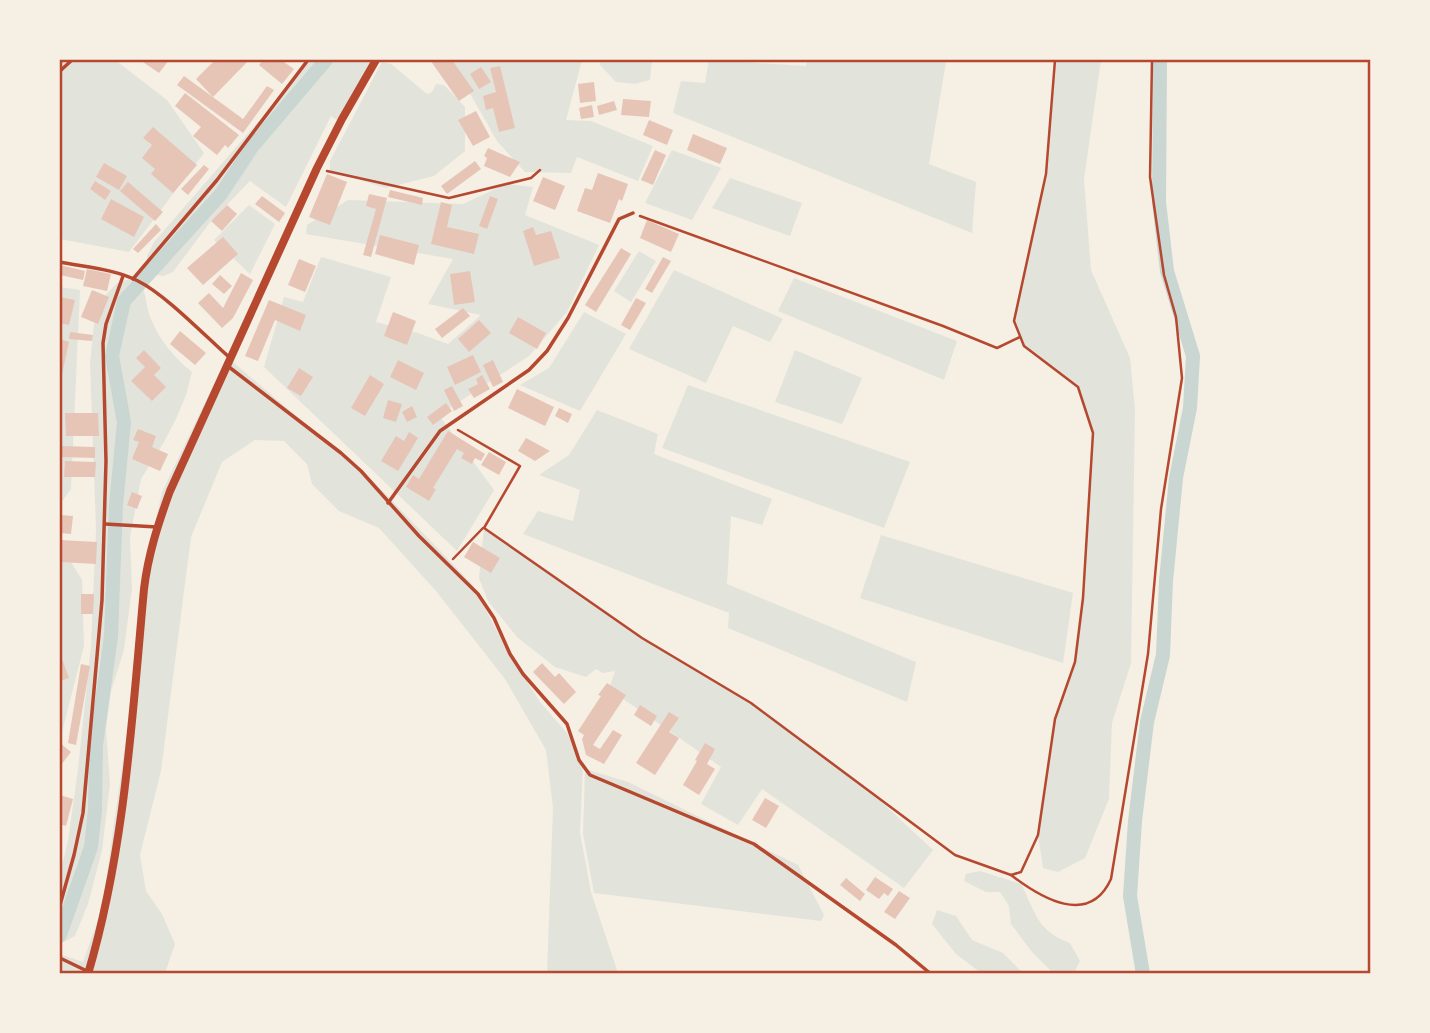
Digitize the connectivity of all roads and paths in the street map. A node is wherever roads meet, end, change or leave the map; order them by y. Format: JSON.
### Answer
{"nodes":[{"id":1,"x":72,"y":60,"type":"edge"},
{"id":2,"x":308,"y":60,"type":"edge"},
{"id":3,"x":376,"y":60,"type":"edge"},
{"id":4,"x":1055,"y":60,"type":"edge"},
{"id":5,"x":1152,"y":60,"type":"edge"},
{"id":6,"x":60,"y":71,"type":"edge"},
{"id":7,"x":317,"y":168,"type":"junction"},
{"id":8,"x":540,"y":170,"type":"dead end"},
{"id":9,"x":633,"y":213,"type":"joint"},
{"id":10,"x":60,"y":262,"type":"edge"},
{"id":11,"x":123,"y":276,"type":"junction"},
{"id":12,"x":133,"y":279,"type":"junction"},
{"id":13,"x":1020,"y":337,"type":"junction"},
{"id":14,"x":229,"y":362,"type":"junction"},
{"id":15,"x":449,"y":425,"type":"junction"},
{"id":16,"x":388,"y":503,"type":"junction"},
{"id":17,"x":105,"y":524,"type":"junction"},
{"id":18,"x":157,"y":527,"type":"junction"},
{"id":19,"x":484,"y":527,"type":"junction"},
{"id":20,"x":449,"y":564,"type":"junction"},
{"id":21,"x":1011,"y":875,"type":"junction"},
{"id":22,"x":60,"y":905,"type":"edge"},
{"id":23,"x":60,"y":959,"type":"edge"},
{"id":24,"x":88,"y":973,"type":"edge"},
{"id":25,"x":930,"y":974,"type":"edge"}],
"edges":[{"from":1,"to":6,"type":"lane"},
{"from":2,"to":12,"type":"lane"},
{"from":3,"to":7,"type":"street"},
{"from":4,"to":13,"type":"path"},
{"from":5,"to":21,"type":"path"},
{"from":7,"to":8,"type":"path"},
{"from":7,"to":14,"type":"street"},
{"from":9,"to":13,"type":"path"},
{"from":9,"to":15,"type":"lane"},
{"from":10,"to":11,"type":"lane"},
{"from":11,"to":12,"type":"lane"},
{"from":11,"to":17,"type":"lane"},
{"from":12,"to":14,"type":"lane"},
{"from":13,"to":21,"type":"path"},
{"from":14,"to":16,"type":"lane"},
{"from":14,"to":18,"type":"street"},
{"from":15,"to":16,"type":"lane"},
{"from":15,"to":19,"type":"path"},
{"from":16,"to":20,"type":"lane"},
{"from":17,"to":18,"type":"lane"},
{"from":17,"to":22,"type":"lane"},
{"from":18,"to":24,"type":"street"},
{"from":19,"to":20,"type":"path"},
{"from":19,"to":21,"type":"path"},
{"from":20,"to":25,"type":"lane"},
{"from":23,"to":24,"type":"lane"}]}
